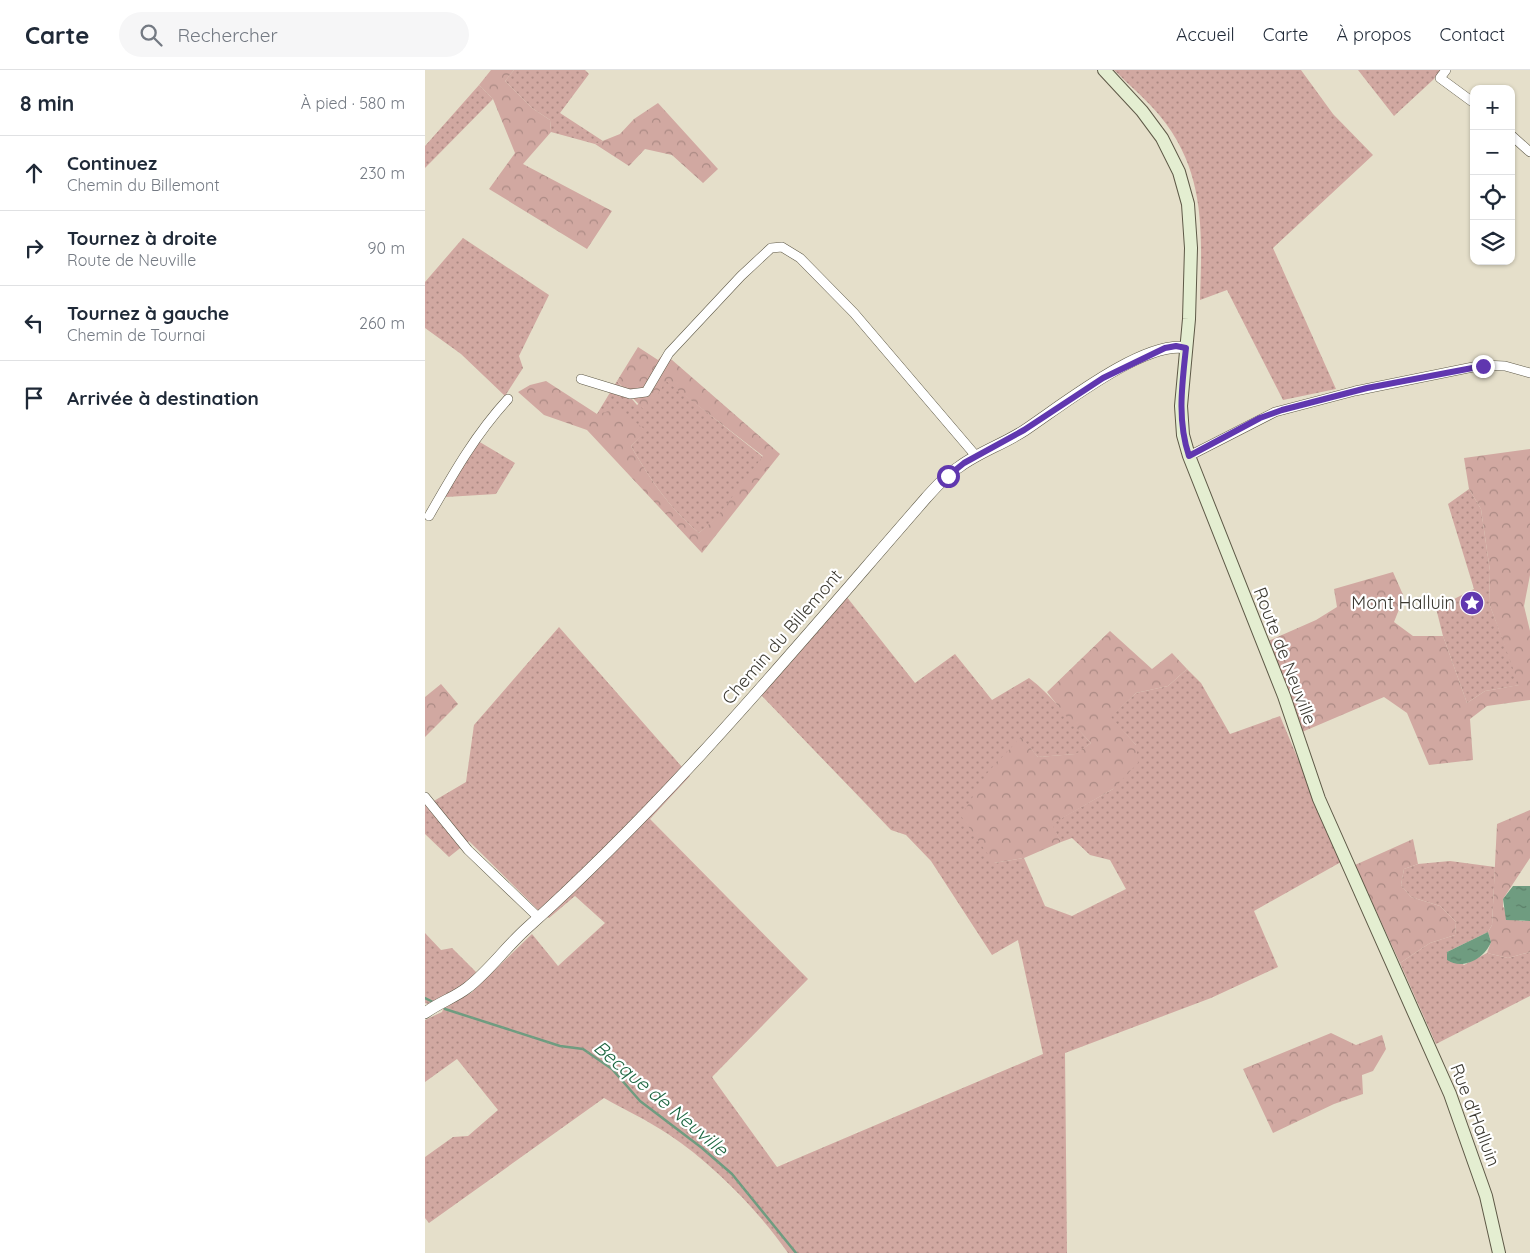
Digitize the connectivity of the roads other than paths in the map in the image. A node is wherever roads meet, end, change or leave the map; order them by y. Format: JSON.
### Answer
{"nodes":[{"id":1,"x":1104,"y":70,"type":"edge"},
{"id":2,"x":1446,"y":70,"type":"edge"},
{"id":3,"x":1470,"y":100,"type":"edge"},
{"id":4,"x":1515,"y":139,"type":"edge"},
{"id":5,"x":1530,"y":152,"type":"edge"},
{"id":6,"x":1186,"y":348,"type":"junction"},
{"id":7,"x":1530,"y":373,"type":"edge"},
{"id":8,"x":581,"y":379,"type":"dead end"},
{"id":9,"x":508,"y":398,"type":"dead end"},
{"id":10,"x":976,"y":456,"type":"junction"},
{"id":11,"x":1189,"y":456,"type":"junction"},
{"id":12,"x":426,"y":517,"type":"edge"},
{"id":13,"x":425,"y":797,"type":"edge"},
{"id":14,"x":539,"y":918,"type":"junction"},
{"id":15,"x":1405,"y":994,"type":"joint"},
{"id":16,"x":425,"y":1013,"type":"edge"},
{"id":17,"x":1499,"y":1253,"type":"edge"}],
"edges":[{"from":1,"to":6,"type":"main road","name":"Route de Neuville"},
{"from":2,"to":3,"type":"street"},
{"from":4,"to":5,"type":"street"},
{"from":6,"to":10,"type":"street","name":"Chemin du Billemont"},
{"from":6,"to":11,"type":"main road","name":"Route de Neuville"},
{"from":7,"to":11,"type":"street"},
{"from":8,"to":10,"type":"street"},
{"from":9,"to":12,"type":"street"},
{"from":10,"to":14,"type":"street","name":"Chemin du Billemont"},
{"from":11,"to":15,"type":"main road","name":"Route de Neuville"},
{"from":13,"to":14,"type":"street"},
{"from":14,"to":16,"type":"street","name":"Chemin du Billemont"},
{"from":15,"to":17,"type":"main road","name":"Rue d'Halluin"}]}
